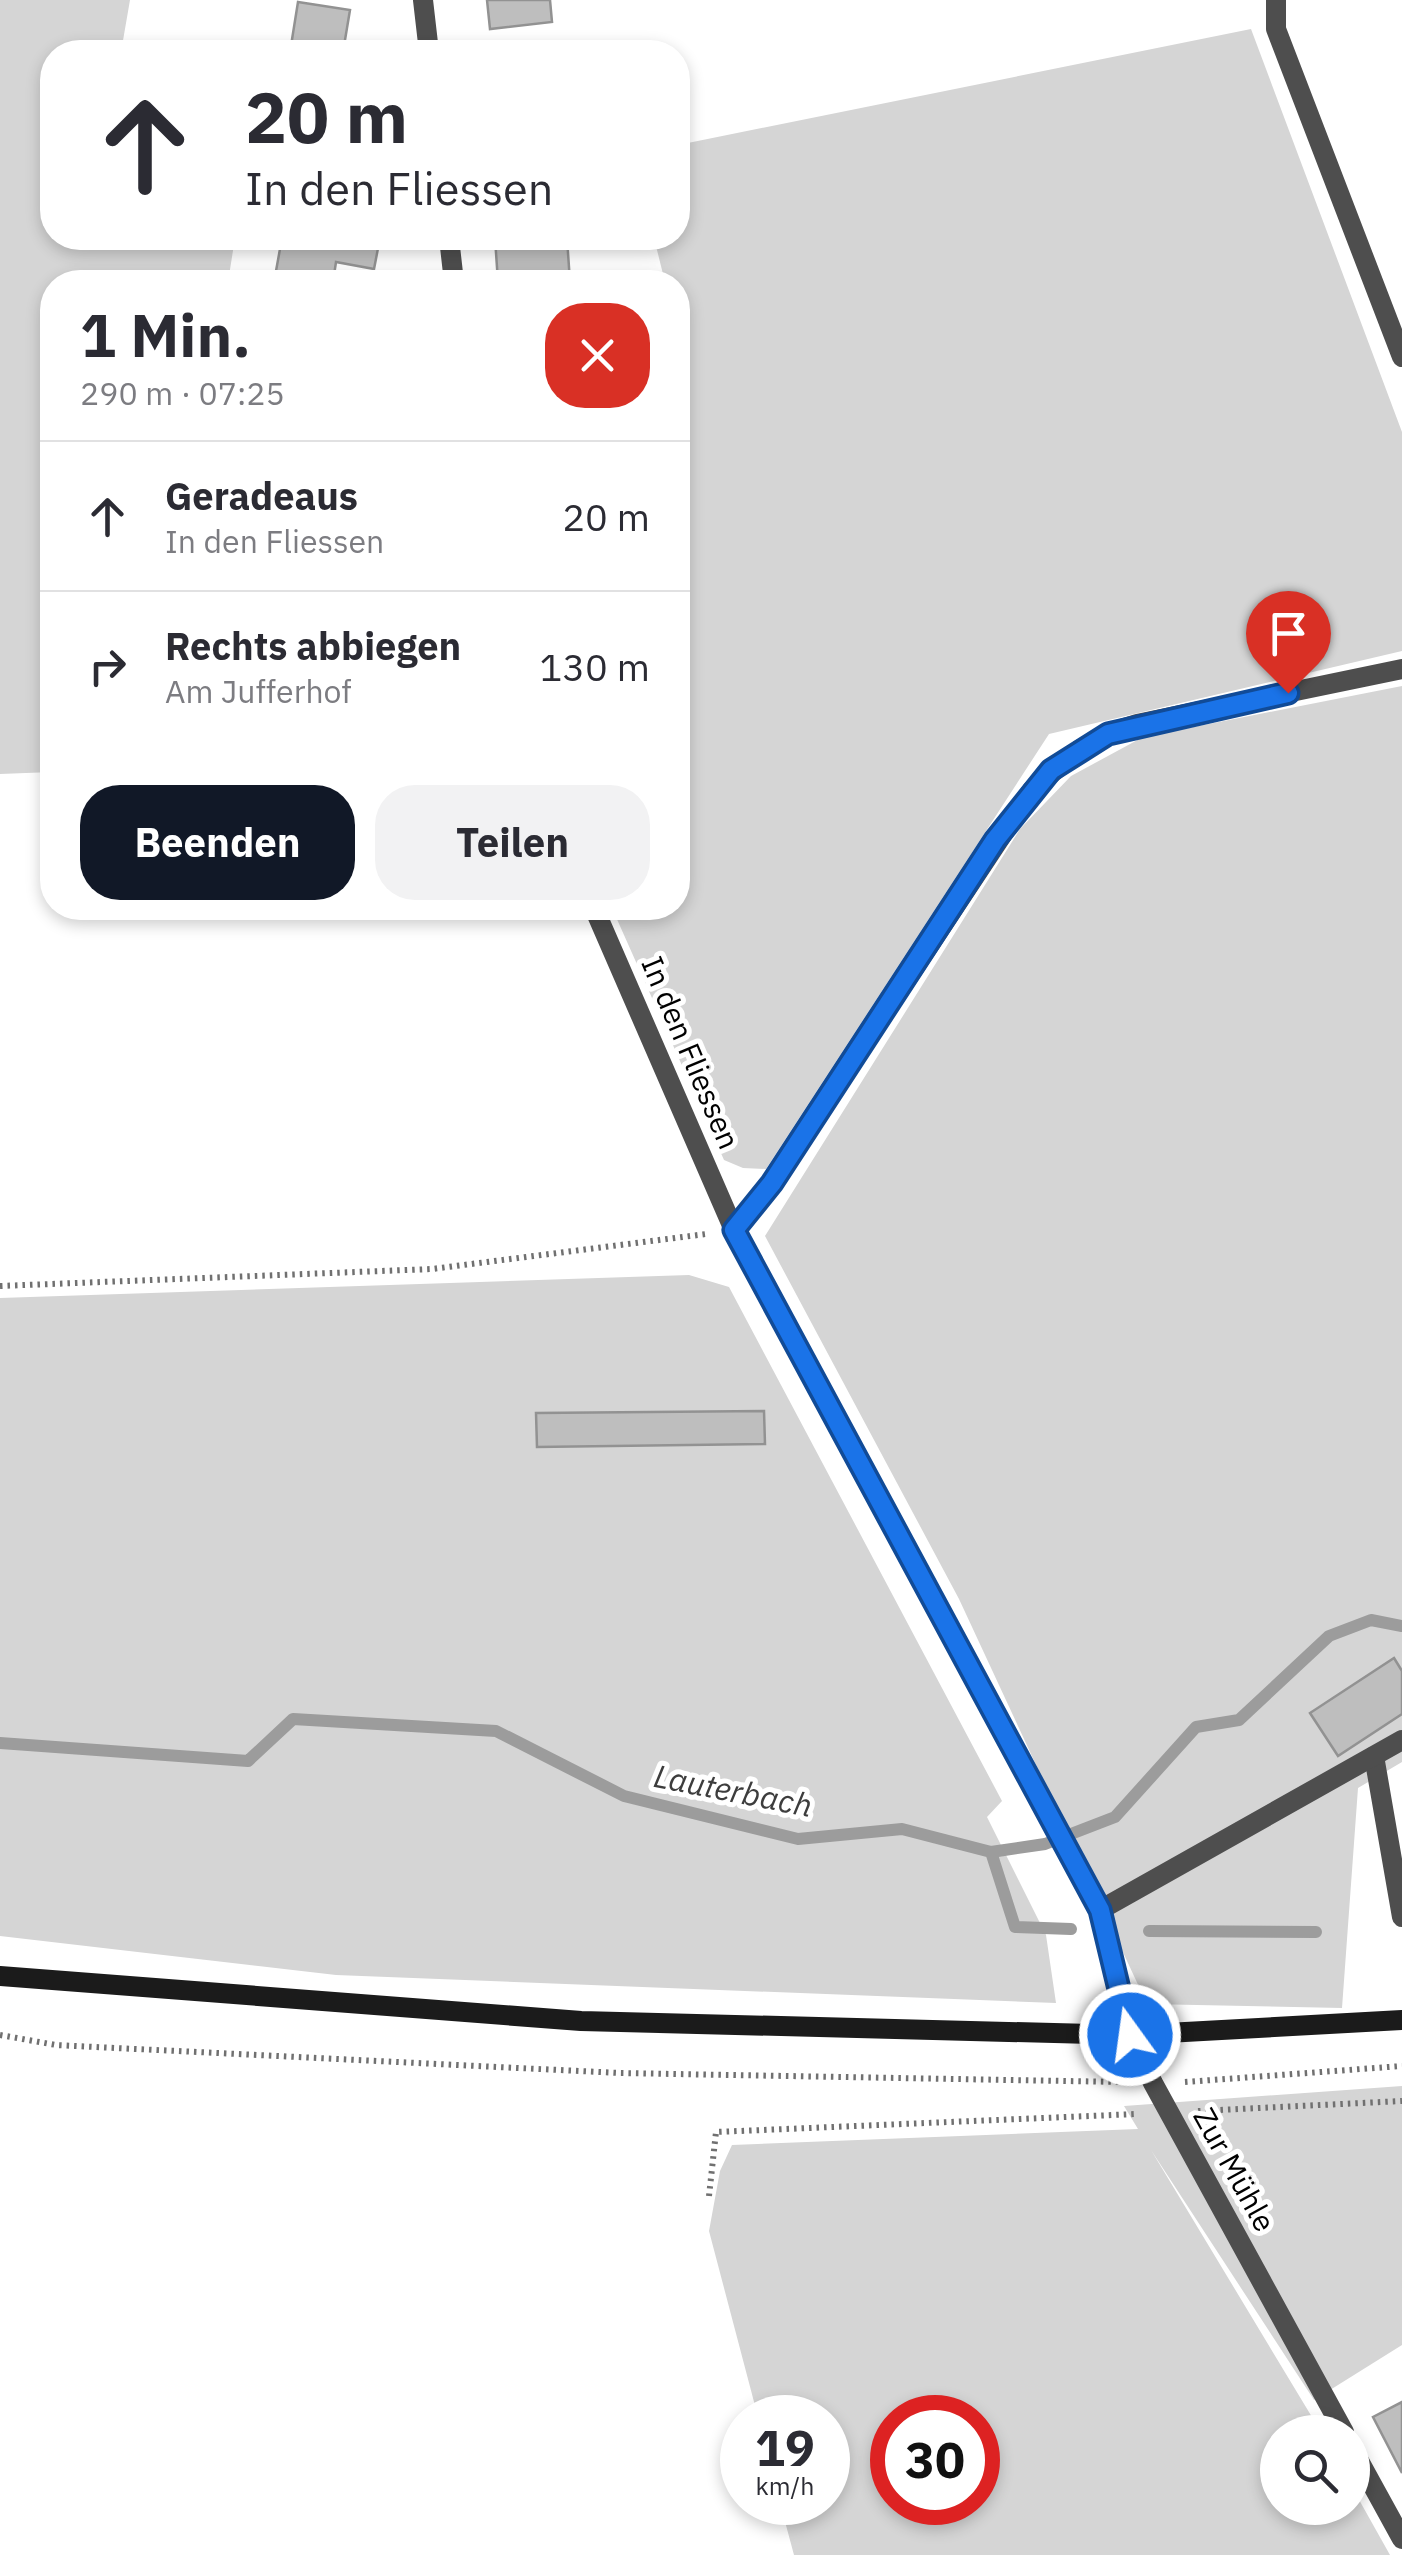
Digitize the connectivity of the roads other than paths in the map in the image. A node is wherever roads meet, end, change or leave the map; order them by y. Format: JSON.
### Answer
{"nodes":[{"id":1,"x":423,"y":0,"type":"edge"},
{"id":2,"x":1276,"y":0,"type":"edge"},
{"id":3,"x":427,"y":40,"type":"edge"},
{"id":4,"x":1402,"y":357,"type":"edge"},
{"id":5,"x":1402,"y":670,"type":"edge"},
{"id":6,"x":599,"y":920,"type":"edge"},
{"id":7,"x":734,"y":1230,"type":"junction"},
{"id":8,"x":1402,"y":1740,"type":"edge"},
{"id":9,"x":1374,"y":1756,"type":"junction"},
{"id":10,"x":1100,"y":1910,"type":"junction"},
{"id":11,"x":1402,"y":1917,"type":"edge"},
{"id":12,"x":0,"y":1976,"type":"edge"},
{"id":13,"x":1402,"y":2020,"type":"edge"},
{"id":14,"x":1130,"y":2035,"type":"junction"},
{"id":15,"x":1335,"y":2415,"type":"edge"},
{"id":16,"x":1370,"y":2481,"type":"edge"},
{"id":17,"x":1402,"y":2539,"type":"edge"}],
"edges":[{"from":1,"to":3,"type":"street"},
{"from":2,"to":4,"type":"street"},
{"from":5,"to":7,"type":"street"},
{"from":6,"to":7,"type":"street","name":"In den Fliessen"},
{"from":7,"to":10,"type":"street","name":"In den Fliessen"},
{"from":8,"to":9,"type":"street"},
{"from":9,"to":10,"type":"street"},
{"from":9,"to":11,"type":"street"},
{"from":10,"to":14,"type":"street","name":"Zur Mühle"},
{"from":12,"to":14,"type":"main road"},
{"from":13,"to":14,"type":"main road"},
{"from":14,"to":15,"type":"street","name":"Zur Mühle"},
{"from":16,"to":17,"type":"street"}]}
